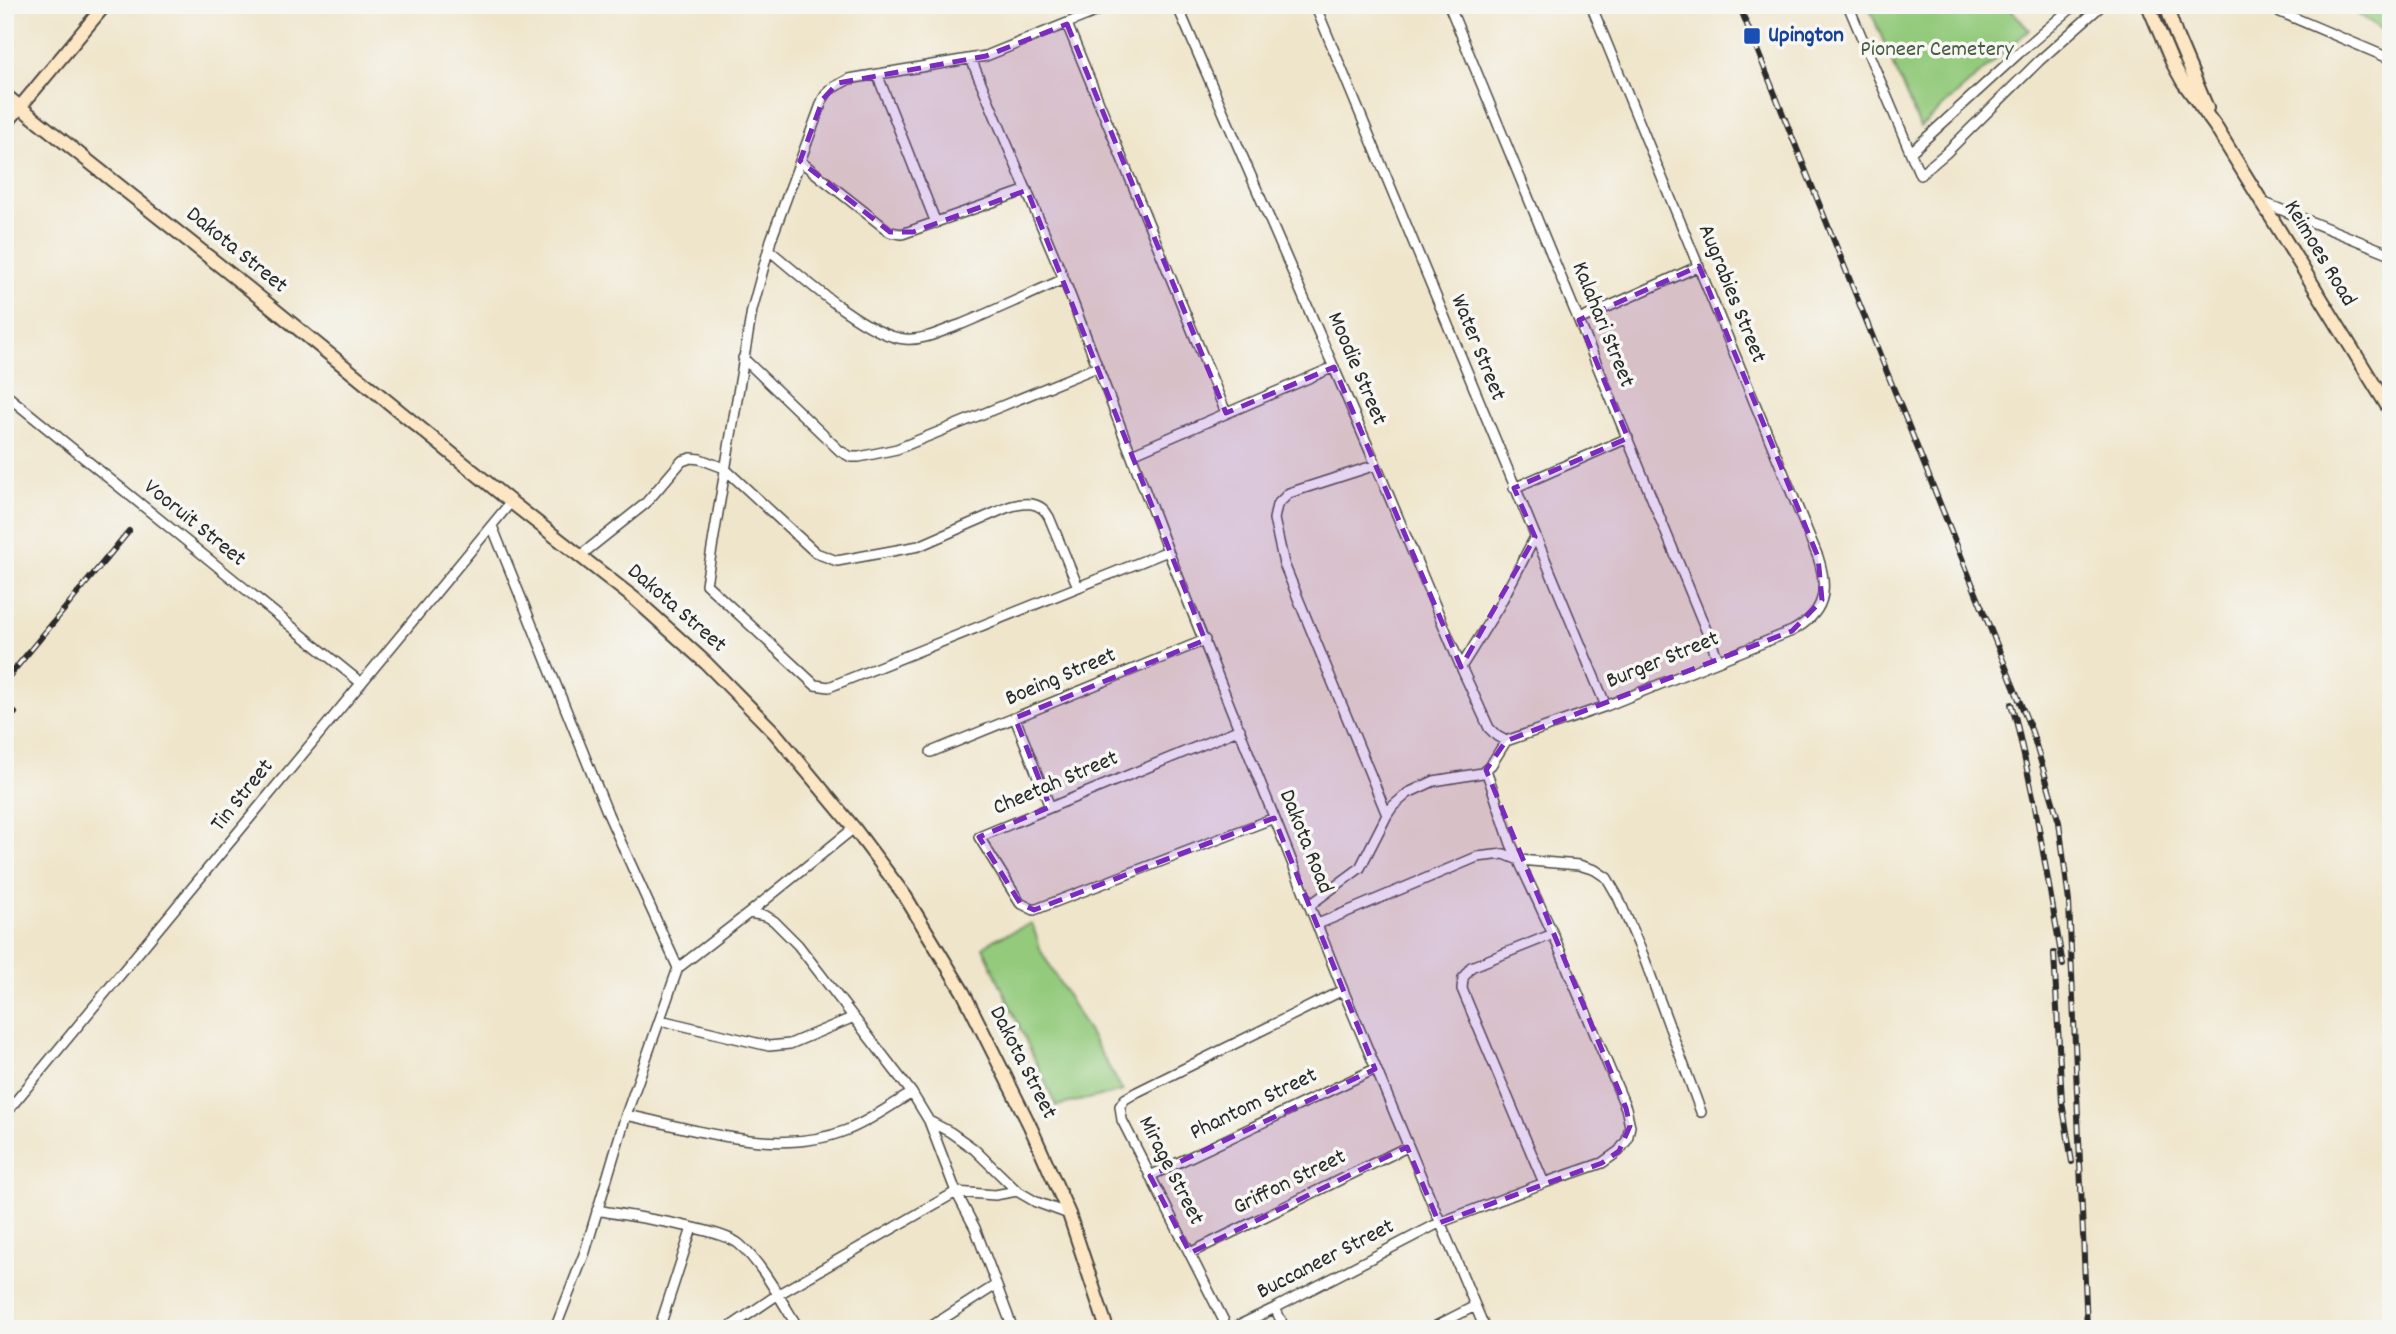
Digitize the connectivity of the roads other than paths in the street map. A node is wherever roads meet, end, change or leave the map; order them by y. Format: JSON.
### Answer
{"nodes":[{"id":1,"x":105,"y":5,"type":"edge"},
{"id":2,"x":1112,"y":5,"type":"edge"},
{"id":3,"x":1177,"y":5,"type":"edge"},
{"id":4,"x":1315,"y":5,"type":"edge"},
{"id":5,"x":1449,"y":5,"type":"edge"},
{"id":6,"x":1591,"y":5,"type":"edge"},
{"id":7,"x":1848,"y":5,"type":"edge"},
{"id":8,"x":2075,"y":5,"type":"edge"},
{"id":9,"x":2102,"y":5,"type":"edge"},
{"id":10,"x":2148,"y":5,"type":"edge"},
{"id":11,"x":2166,"y":5,"type":"edge"},
{"id":12,"x":2264,"y":5,"type":"edge"},
{"id":13,"x":1067,"y":24,"type":"junction"},
{"id":14,"x":971,"y":59,"type":"junction"},
{"id":15,"x":2391,"y":59,"type":"edge"},
{"id":16,"x":877,"y":75,"type":"junction"},
{"id":17,"x":5,"y":95,"type":"edge"},
{"id":18,"x":20,"y":107,"type":"junction"},
{"id":19,"x":2210,"y":118,"type":"junction"},
{"id":20,"x":5,"y":125,"type":"edge"},
{"id":21,"x":1911,"y":152,"type":"junction"},
{"id":22,"x":800,"y":162,"type":"junction"},
{"id":23,"x":1027,"y":190,"type":"junction"},
{"id":24,"x":2262,"y":202,"type":"junction"},
{"id":25,"x":936,"y":223,"type":"junction"},
{"id":26,"x":768,"y":250,"type":"junction"},
{"id":27,"x":2391,"y":254,"type":"edge"},
{"id":28,"x":1699,"y":266,"type":"junction"},
{"id":29,"x":1064,"y":279,"type":"junction"},
{"id":30,"x":1579,"y":320,"type":"junction"},
{"id":31,"x":743,"y":358,"type":"junction"},
{"id":32,"x":1097,"y":367,"type":"junction"},
{"id":33,"x":1334,"y":367,"type":"junction"},
{"id":34,"x":5,"y":394,"type":"edge"},
{"id":35,"x":2390,"y":410,"type":"edge"},
{"id":36,"x":1226,"y":413,"type":"junction"},
{"id":37,"x":1628,"y":438,"type":"junction"},
{"id":38,"x":1132,"y":454,"type":"junction"},
{"id":39,"x":1376,"y":465,"type":"junction"},
{"id":40,"x":724,"y":468,"type":"junction"},
{"id":41,"x":1514,"y":488,"type":"junction"},
{"id":42,"x":511,"y":502,"type":"junction"},
{"id":43,"x":492,"y":526,"type":"junction"},
{"id":44,"x":1535,"y":537,"type":"junction"},
{"id":45,"x":1168,"y":551,"type":"junction"},
{"id":46,"x":581,"y":555,"type":"junction"},
{"id":47,"x":1079,"y":587,"type":"junction"},
{"id":48,"x":1822,"y":600,"type":"joint"},
{"id":49,"x":1205,"y":640,"type":"junction"},
{"id":50,"x":1718,"y":659,"type":"junction"},
{"id":51,"x":1461,"y":667,"type":"junction"},
{"id":52,"x":360,"y":682,"type":"junction"},
{"id":53,"x":1606,"y":706,"type":"junction"},
{"id":54,"x":1015,"y":718,"type":"junction"},
{"id":55,"x":1240,"y":729,"type":"junction"},
{"id":56,"x":1506,"y":741,"type":"junction"},
{"id":57,"x":931,"y":752,"type":"dead end"},
{"id":58,"x":1486,"y":770,"type":"junction"},
{"id":59,"x":1050,"y":807,"type":"junction"},
{"id":60,"x":1387,"y":815,"type":"junction"},
{"id":61,"x":1274,"y":818,"type":"junction"},
{"id":62,"x":854,"y":828,"type":"junction"},
{"id":63,"x":1519,"y":860,"type":"junction"},
{"id":64,"x":1310,"y":905,"type":"junction"},
{"id":65,"x":748,"y":913,"type":"junction"},
{"id":66,"x":1318,"y":924,"type":"junction"},
{"id":67,"x":1553,"y":934,"type":"junction"},
{"id":68,"x":678,"y":968,"type":"junction"},
{"id":69,"x":1343,"y":990,"type":"junction"},
{"id":70,"x":854,"y":1017,"type":"junction"},
{"id":71,"x":660,"y":1020,"type":"junction"},
{"id":72,"x":1375,"y":1069,"type":"junction"},
{"id":73,"x":912,"y":1093,"type":"junction"},
{"id":74,"x":1701,"y":1112,"type":"dead end"},
{"id":75,"x":5,"y":1114,"type":"edge"},
{"id":76,"x":626,"y":1115,"type":"junction"},
{"id":77,"x":929,"y":1121,"type":"junction"},
{"id":78,"x":1407,"y":1147,"type":"junction"},
{"id":79,"x":1150,"y":1176,"type":"junction"},
{"id":80,"x":1544,"y":1183,"type":"junction"},
{"id":81,"x":1017,"y":1191,"type":"junction"},
{"id":82,"x":956,"y":1192,"type":"junction"},
{"id":83,"x":597,"y":1210,"type":"junction"},
{"id":84,"x":1069,"y":1214,"type":"junction"},
{"id":85,"x":1439,"y":1223,"type":"junction"},
{"id":86,"x":692,"y":1228,"type":"junction"},
{"id":87,"x":1190,"y":1253,"type":"junction"},
{"id":88,"x":996,"y":1285,"type":"junction"},
{"id":89,"x":777,"y":1295,"type":"junction"},
{"id":90,"x":1475,"y":1306,"type":"junction"},
{"id":91,"x":1275,"y":1308,"type":"junction"},
{"id":92,"x":555,"y":1329,"type":"edge"},
{"id":93,"x":659,"y":1329,"type":"edge"},
{"id":94,"x":727,"y":1329,"type":"edge"},
{"id":95,"x":799,"y":1329,"type":"edge"},
{"id":96,"x":927,"y":1329,"type":"edge"},
{"id":97,"x":1013,"y":1329,"type":"edge"},
{"id":98,"x":1107,"y":1329,"type":"edge"},
{"id":99,"x":1230,"y":1329,"type":"edge"},
{"id":100,"x":1285,"y":1329,"type":"edge"},
{"id":101,"x":1430,"y":1329,"type":"edge"},
{"id":102,"x":1485,"y":1329,"type":"edge"}],
"edges":[{"from":1,"to":18,"type":"street"},
{"from":2,"to":13,"type":"street"},
{"from":3,"to":33,"type":"street","name":"Moodie Street"},
{"from":4,"to":41,"type":"street","name":"Water Street"},
{"from":5,"to":30,"type":"street","name":"Kalahari Street"},
{"from":6,"to":28,"type":"street","name":"Augrabies Street"},
{"from":7,"to":21,"type":"street"},
{"from":8,"to":21,"type":"street"},
{"from":9,"to":21,"type":"street"},
{"from":10,"to":19,"type":"street"},
{"from":11,"to":19,"type":"street"},
{"from":12,"to":15,"type":"street"},
{"from":13,"to":14,"type":"street"},
{"from":13,"to":36,"type":"street"},
{"from":14,"to":16,"type":"street"},
{"from":14,"to":23,"type":"street","name":"Dakota Road"},
{"from":16,"to":22,"type":"street"},
{"from":16,"to":25,"type":"street"},
{"from":17,"to":18,"type":"street","name":"Dakota Street"},
{"from":18,"to":20,"type":"street"},
{"from":18,"to":42,"type":"street","name":"Dakota Street"},
{"from":19,"to":24,"type":"street","name":"Keimoes Road"},
{"from":22,"to":25,"type":"street"},
{"from":22,"to":26,"type":"street"},
{"from":23,"to":25,"type":"street"},
{"from":23,"to":29,"type":"street","name":"Dakota Road"},
{"from":24,"to":27,"type":"street"},
{"from":24,"to":35,"type":"street","name":"Keimoes Road"},
{"from":26,"to":29,"type":"street"},
{"from":26,"to":31,"type":"street"},
{"from":28,"to":30,"type":"street"},
{"from":28,"to":48,"type":"street","name":"Augrabies Street"},
{"from":29,"to":32,"type":"street","name":"Dakota Road"},
{"from":30,"to":37,"type":"street","name":"Kalahari Street"},
{"from":31,"to":32,"type":"street"},
{"from":31,"to":40,"type":"street"},
{"from":32,"to":38,"type":"street","name":"Dakota Road"},
{"from":33,"to":36,"type":"street"},
{"from":33,"to":39,"type":"street","name":"Moodie Street"},
{"from":34,"to":52,"type":"street","name":"Vooruit Street"},
{"from":36,"to":38,"type":"street"},
{"from":37,"to":41,"type":"street"},
{"from":37,"to":50,"type":"street","name":"Kalahari Street"},
{"from":38,"to":45,"type":"street","name":"Dakota Road"},
{"from":39,"to":51,"type":"street","name":"Moodie Street"},
{"from":39,"to":60,"type":"street"},
{"from":40,"to":46,"type":"street"},
{"from":40,"to":47,"type":"street"},
{"from":40,"to":47,"type":"street"},
{"from":41,"to":44,"type":"street","name":"Water Street"},
{"from":42,"to":43,"type":"street","name":"Tin Street"},
{"from":42,"to":46,"type":"street","name":"Dakota Street"},
{"from":43,"to":52,"type":"street","name":"Tin Street"},
{"from":43,"to":68,"type":"street"},
{"from":44,"to":51,"type":"street"},
{"from":44,"to":53,"type":"street","name":"Water Street"},
{"from":45,"to":47,"type":"street"},
{"from":45,"to":49,"type":"street","name":"Dakota Road"},
{"from":46,"to":62,"type":"street","name":"Dakota Street"},
{"from":48,"to":50,"type":"street","name":"Burger Street"},
{"from":49,"to":54,"type":"street","name":"Boeing Street"},
{"from":49,"to":55,"type":"street","name":"Dakota Road"},
{"from":50,"to":53,"type":"street","name":"Burger Street"},
{"from":51,"to":56,"type":"street","name":"Moodie Street"},
{"from":52,"to":75,"type":"street","name":"Tin Street"},
{"from":53,"to":56,"type":"street","name":"Burger Street"},
{"from":54,"to":57,"type":"street","name":"Boeing Street"},
{"from":54,"to":59,"type":"street"},
{"from":55,"to":59,"type":"street","name":"Cheetah Street"},
{"from":55,"to":61,"type":"street","name":"Dakota Road"},
{"from":56,"to":58,"type":"street"},
{"from":58,"to":60,"type":"street"},
{"from":58,"to":63,"type":"street","name":"Buccaneer Street"},
{"from":59,"to":61,"type":"street","name":"Cheetah Street"},
{"from":60,"to":64,"type":"street"},
{"from":61,"to":64,"type":"street","name":"Dakota Road"},
{"from":62,"to":65,"type":"street"},
{"from":62,"to":84,"type":"street","name":"Dakota Street"},
{"from":63,"to":66,"type":"street"},
{"from":63,"to":67,"type":"street","name":"Buccaneer Street"},
{"from":63,"to":74,"type":"street"},
{"from":64,"to":66,"type":"street","name":"Dakota Road"},
{"from":65,"to":68,"type":"street"},
{"from":65,"to":70,"type":"street"},
{"from":66,"to":69,"type":"street","name":"Dakota Road"},
{"from":67,"to":80,"type":"street","name":"Buccaneer Street"},
{"from":67,"to":80,"type":"street"},
{"from":68,"to":71,"type":"street"},
{"from":69,"to":72,"type":"street","name":"Dakota Road"},
{"from":69,"to":79,"type":"street","name":"Mirage Street"},
{"from":70,"to":71,"type":"street"},
{"from":70,"to":73,"type":"street"},
{"from":71,"to":76,"type":"street"},
{"from":72,"to":78,"type":"street","name":"Dakota Road"},
{"from":72,"to":79,"type":"street","name":"Phantom Street"},
{"from":73,"to":76,"type":"street"},
{"from":73,"to":77,"type":"street"},
{"from":76,"to":83,"type":"street"},
{"from":77,"to":81,"type":"street"},
{"from":77,"to":82,"type":"street"},
{"from":78,"to":85,"type":"street","name":"Dakota Road"},
{"from":78,"to":87,"type":"street","name":"Griffon Street"},
{"from":79,"to":87,"type":"street","name":"Mirage Street"},
{"from":80,"to":85,"type":"street","name":"Buccaneer Street"},
{"from":81,"to":82,"type":"street"},
{"from":81,"to":84,"type":"street"},
{"from":82,"to":88,"type":"street"},
{"from":82,"to":89,"type":"street"},
{"from":83,"to":86,"type":"street"},
{"from":83,"to":92,"type":"street"},
{"from":84,"to":98,"type":"street","name":"Dakota Street"},
{"from":85,"to":90,"type":"street","name":"Dakota Road"},
{"from":85,"to":91,"type":"street","name":"Buccaneer Street"},
{"from":86,"to":89,"type":"street"},
{"from":86,"to":93,"type":"street"},
{"from":87,"to":99,"type":"street","name":"Mirage Street"},
{"from":88,"to":96,"type":"street"},
{"from":88,"to":97,"type":"street"},
{"from":89,"to":94,"type":"street"},
{"from":89,"to":95,"type":"street"},
{"from":90,"to":101,"type":"street"},
{"from":90,"to":102,"type":"street","name":"Dakota Road"},
{"from":91,"to":99,"type":"street","name":"Buccaneer Street"},
{"from":91,"to":100,"type":"street"}]}
